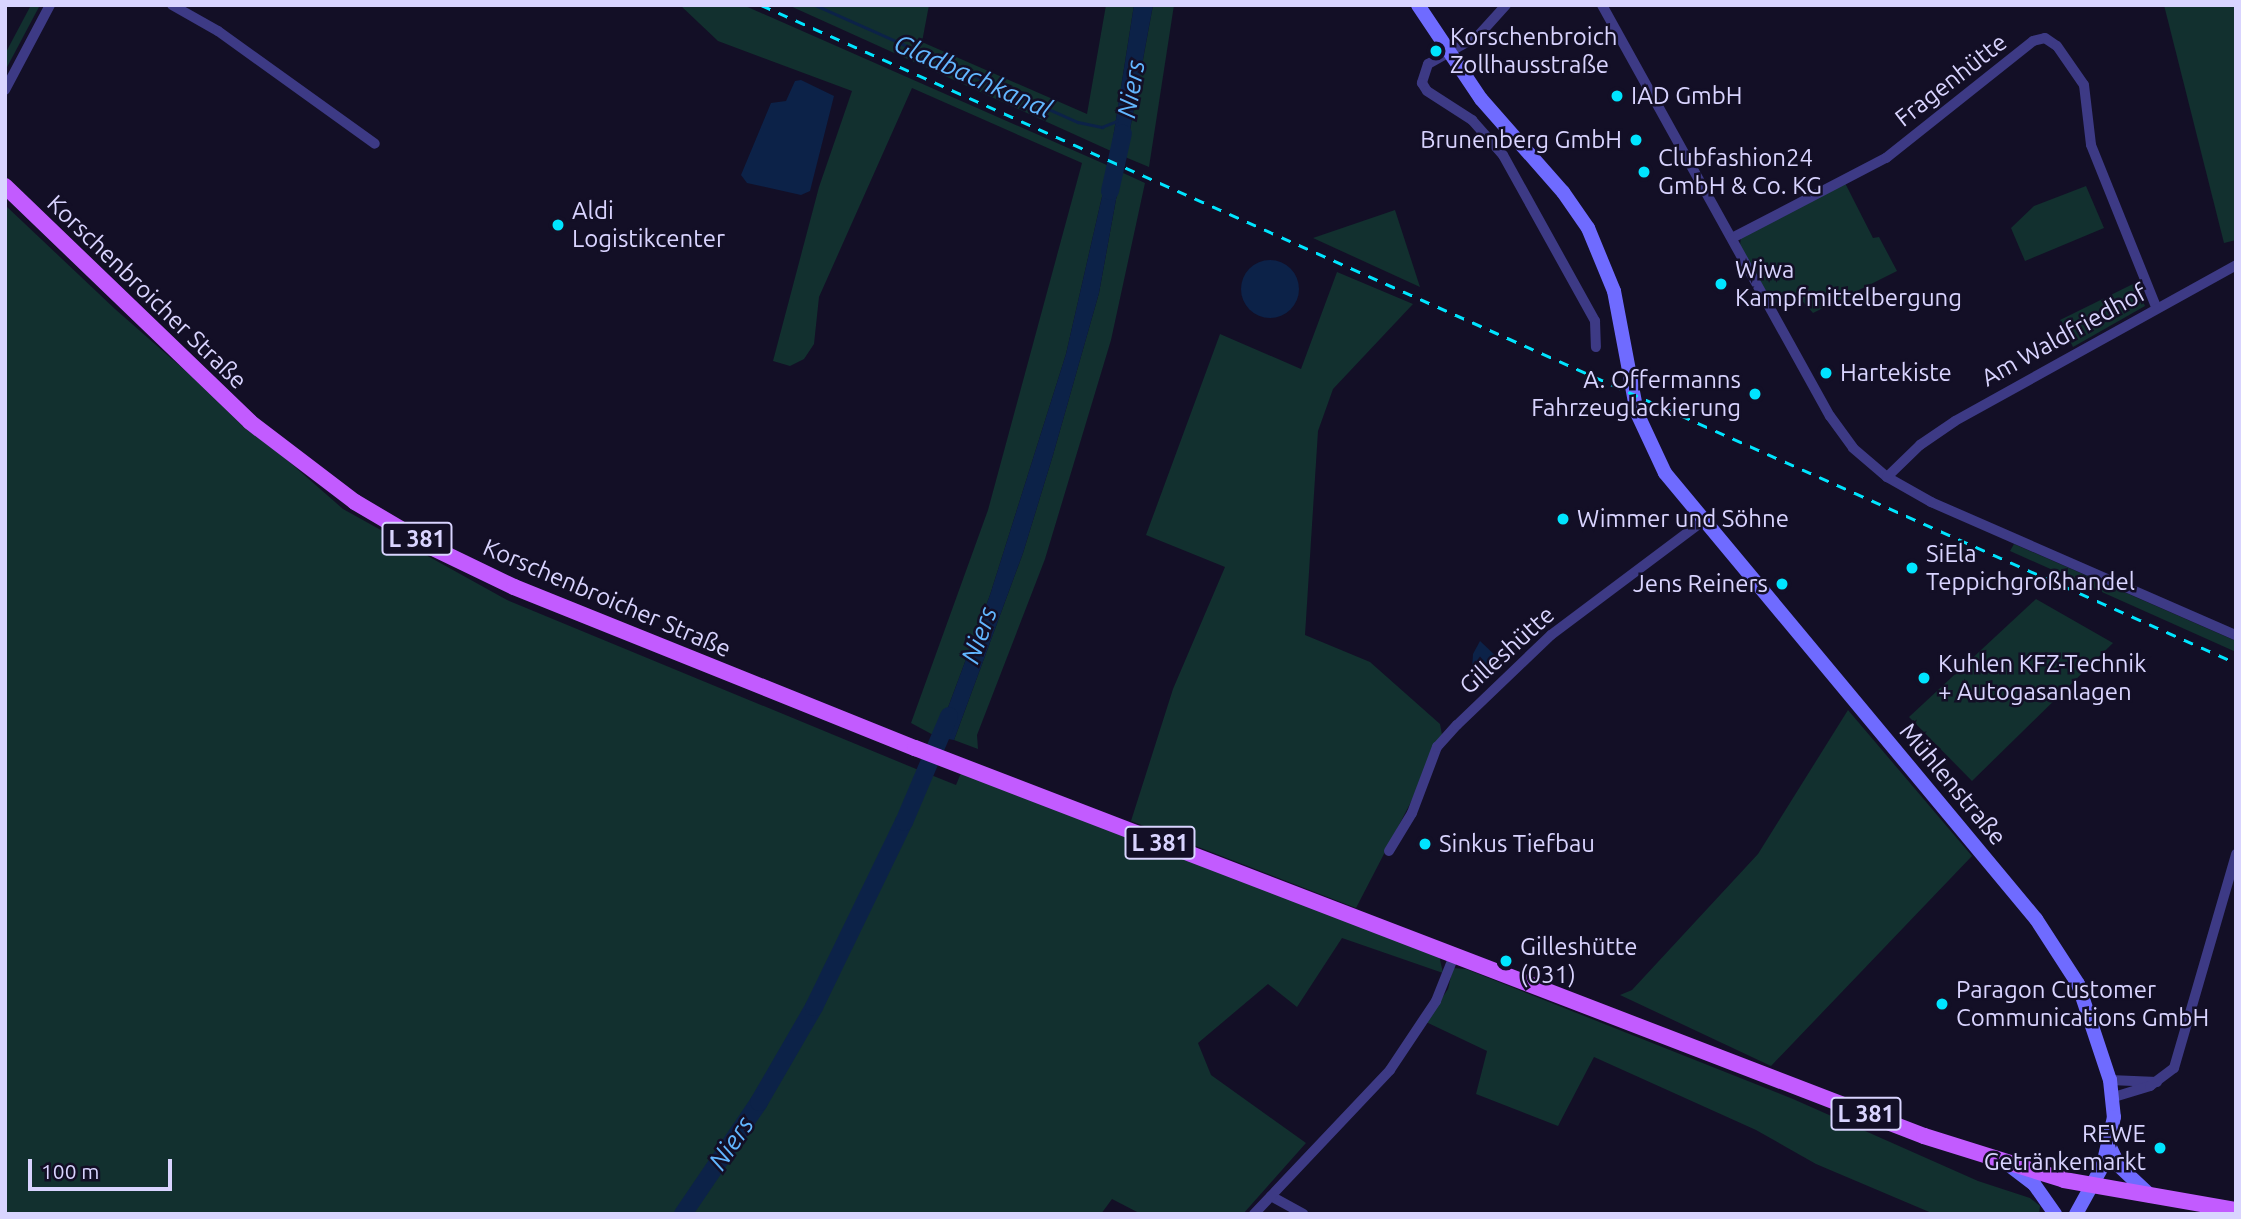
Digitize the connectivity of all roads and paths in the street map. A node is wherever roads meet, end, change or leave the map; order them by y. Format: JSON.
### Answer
{"nodes":[{"id":1,"x":50,"y":5,"type":"edge"},
{"id":2,"x":172,"y":5,"type":"edge"},
{"id":3,"x":1418,"y":5,"type":"edge"},
{"id":4,"x":1506,"y":5,"type":"edge"},
{"id":5,"x":1602,"y":5,"type":"edge"},
{"id":6,"x":1449,"y":53,"type":"junction"},
{"id":7,"x":5,"y":90,"type":"edge"},
{"id":8,"x":375,"y":144,"type":"dead end"},
{"id":9,"x":5,"y":186,"type":"edge"},
{"id":10,"x":1732,"y":238,"type":"junction"},
{"id":11,"x":2236,"y":265,"type":"edge"},
{"id":12,"x":2156,"y":307,"type":"junction"},
{"id":13,"x":1596,"y":347,"type":"dead end"},
{"id":14,"x":1887,"y":477,"type":"junction"},
{"id":15,"x":1703,"y":521,"type":"junction"},
{"id":16,"x":2236,"y":635,"type":"edge"},
{"id":17,"x":1389,"y":850,"type":"dead end"},
{"id":18,"x":2236,"y":854,"type":"edge"},
{"id":19,"x":1454,"y":956,"type":"junction"},
{"id":20,"x":2110,"y":1080,"type":"junction"},
{"id":21,"x":2157,"y":1082,"type":"junction"},
{"id":22,"x":2114,"y":1097,"type":"junction"},
{"id":23,"x":2110,"y":1147,"type":"junction"},
{"id":24,"x":2003,"y":1162,"type":"junction"},
{"id":25,"x":2091,"y":1186,"type":"junction"},
{"id":26,"x":1271,"y":1196,"type":"junction"},
{"id":27,"x":2154,"y":1199,"type":"junction"},
{"id":28,"x":2236,"y":1210,"type":"edge"},
{"id":29,"x":1254,"y":1214,"type":"edge"},
{"id":30,"x":1303,"y":1214,"type":"edge"},
{"id":31,"x":2055,"y":1214,"type":"edge"},
{"id":32,"x":2076,"y":1214,"type":"edge"}],
"edges":[{"from":1,"to":7,"type":"street"},
{"from":2,"to":8,"type":"street"},
{"from":3,"to":6,"type":"street","name":"Mühlenstraße"},
{"from":4,"to":6,"type":"street"},
{"from":5,"to":10,"type":"street"},
{"from":6,"to":13,"type":"street"},
{"from":6,"to":15,"type":"street","name":"Mühlenstraße"},
{"from":9,"to":19,"type":"main road","name":"Korschenbroicher Straße","number":"L 381"},
{"from":10,"to":12,"type":"street","name":"Fragenhütte"},
{"from":10,"to":14,"type":"street"},
{"from":11,"to":12,"type":"street","name":"Am Waldfriedhof"},
{"from":12,"to":14,"type":"street","name":"Am Waldfriedhof"},
{"from":14,"to":16,"type":"street"},
{"from":15,"to":17,"type":"street","name":"Gilleshütte"},
{"from":15,"to":20,"type":"street","name":"Mühlenstraße"},
{"from":18,"to":21,"type":"street"},
{"from":19,"to":24,"type":"main road","number":"L 381"},
{"from":19,"to":26,"type":"street"},
{"from":20,"to":21,"type":"street"},
{"from":20,"to":22,"type":"street","name":"Mühlenstraße"},
{"from":21,"to":22,"type":"street"},
{"from":22,"to":23,"type":"street","name":"Mühlenstraße"},
{"from":23,"to":25,"type":"street","name":"Mühlenstraße"},
{"from":23,"to":27,"type":"street"},
{"from":24,"to":25,"type":"main road","number":"L 381"},
{"from":24,"to":31,"type":"street"},
{"from":25,"to":27,"type":"main road","number":"L 381"},
{"from":25,"to":32,"type":"street","name":"Mühlenstraße"},
{"from":26,"to":29,"type":"street"},
{"from":26,"to":30,"type":"street"},
{"from":27,"to":28,"type":"main road","number":"L 381"}]}
